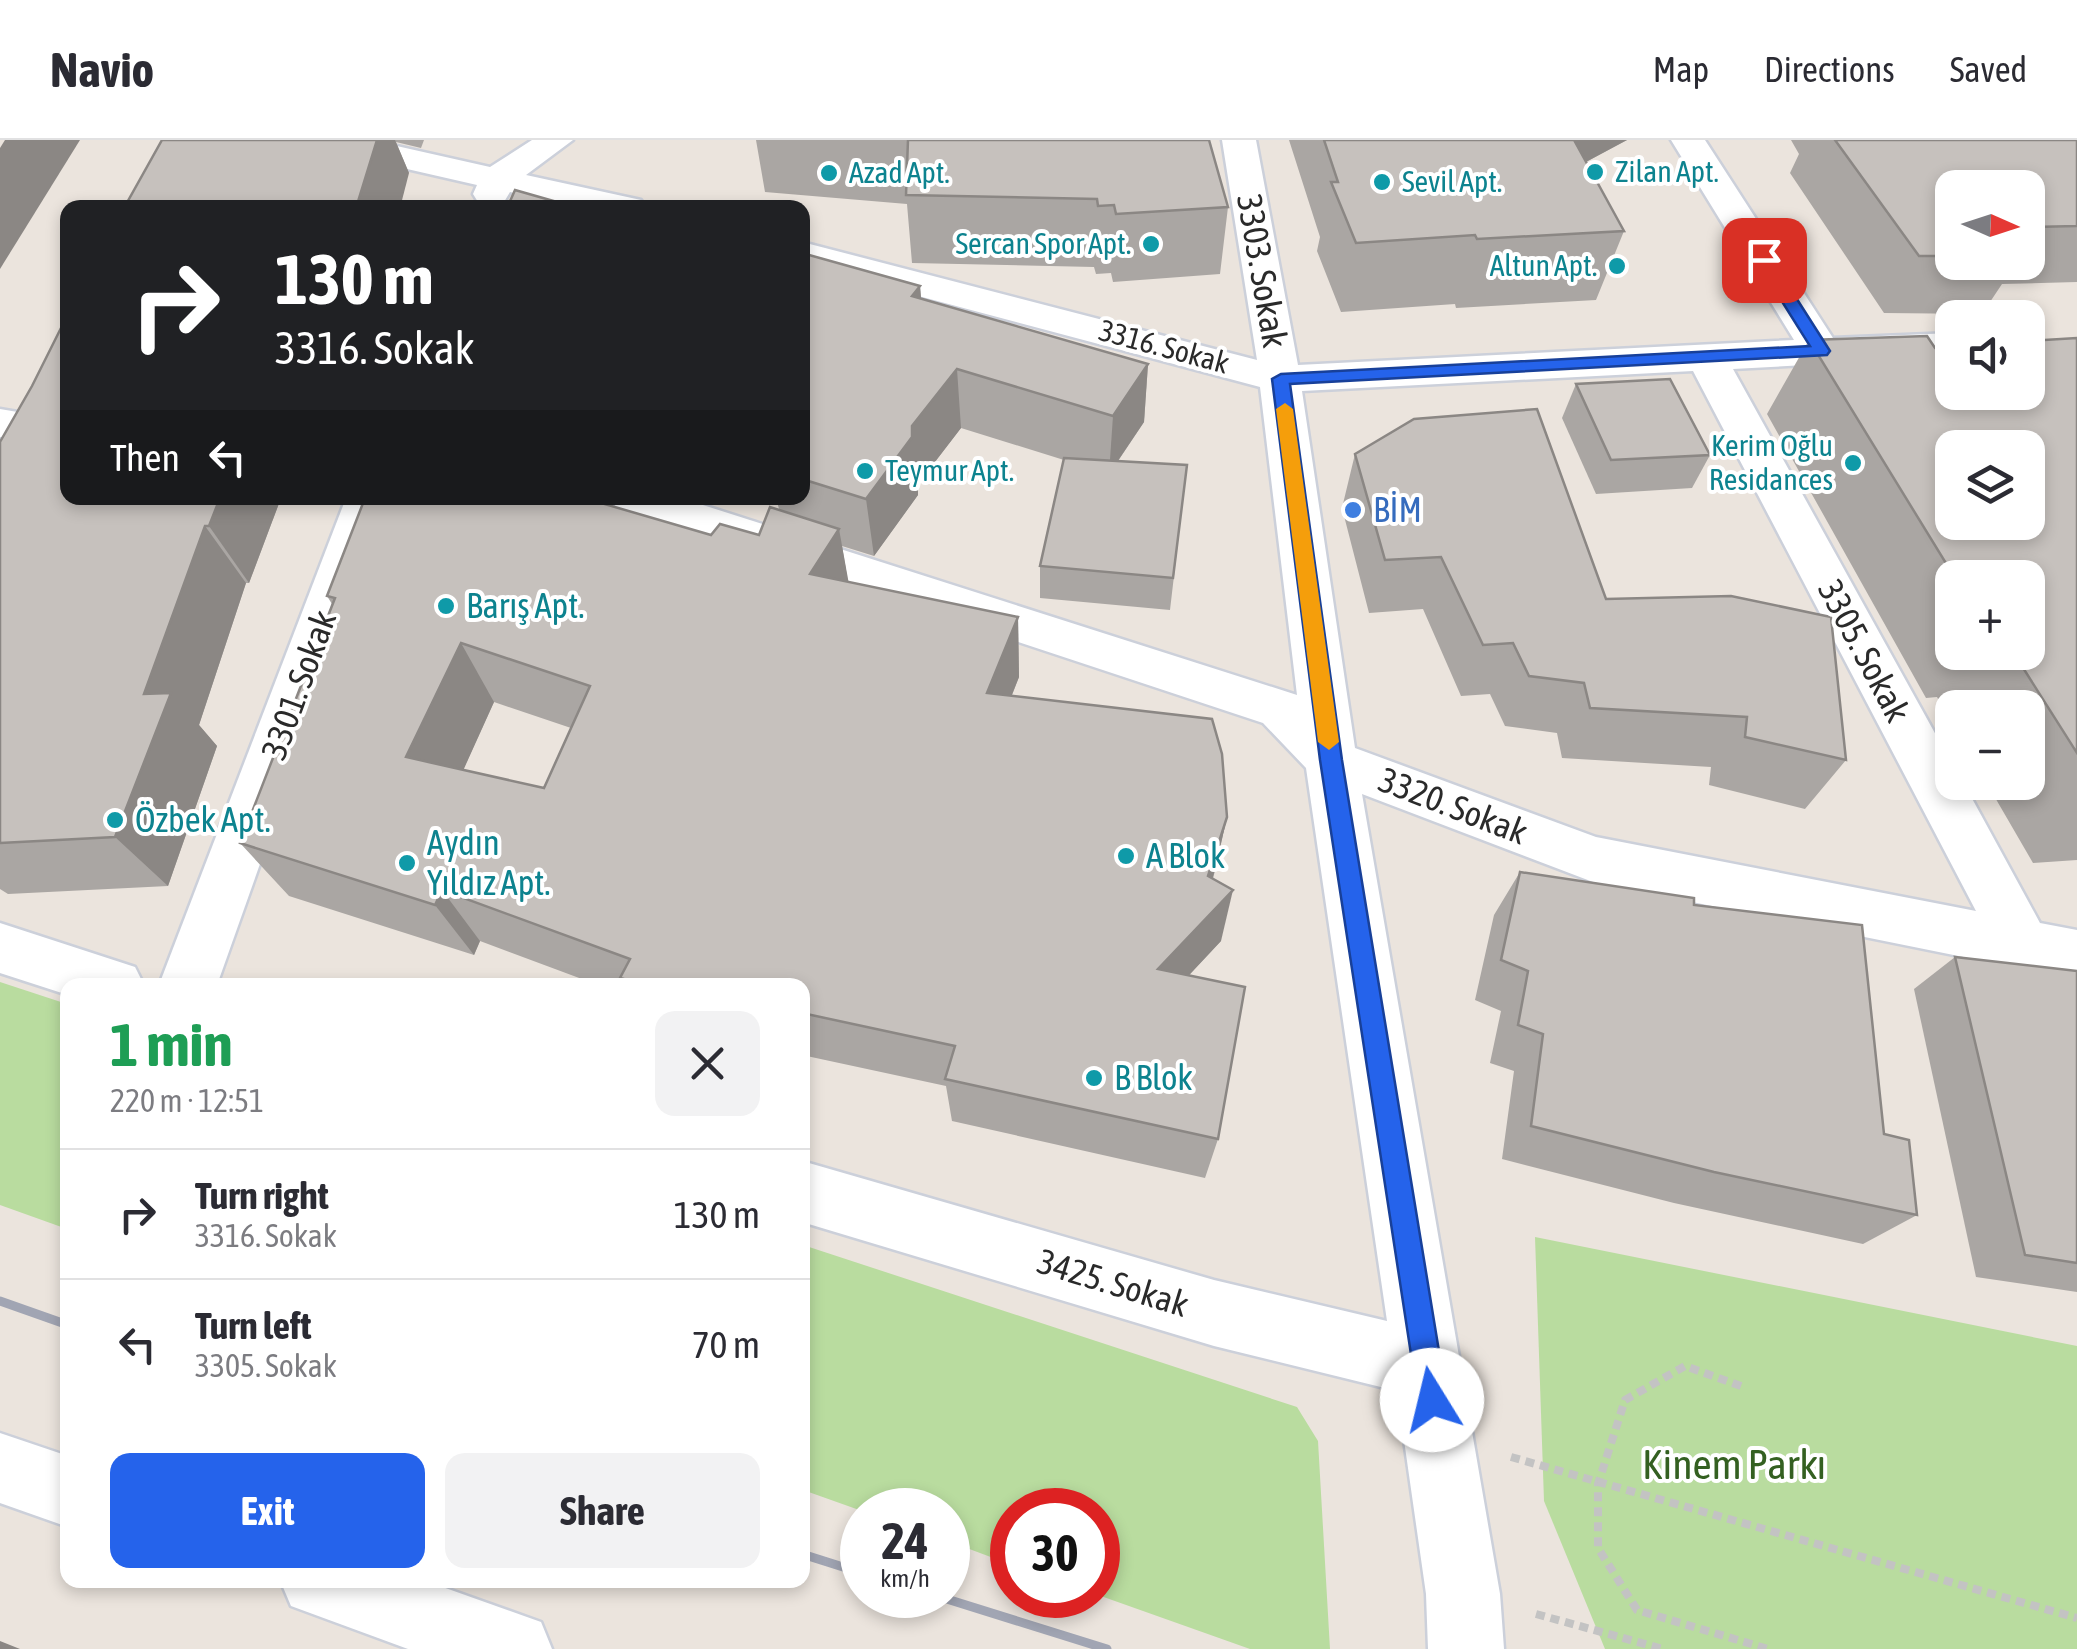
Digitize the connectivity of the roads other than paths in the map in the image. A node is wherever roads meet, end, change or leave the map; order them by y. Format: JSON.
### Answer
{"nodes":[{"id":1,"x":324,"y":140,"type":"edge"},
{"id":2,"x":556,"y":140,"type":"edge"},
{"id":3,"x":1239,"y":140,"type":"edge"},
{"id":4,"x":1688,"y":140,"type":"edge"},
{"id":5,"x":492,"y":192,"type":"edge"},
{"id":6,"x":560,"y":200,"type":"edge"},
{"id":7,"x":810,"y":255,"type":"edge"},
{"id":8,"x":1935,"y":346,"type":"edge"},
{"id":9,"x":1821,"y":351,"type":"junction"},
{"id":10,"x":1706,"y":356,"type":"junction"},
{"id":11,"x":1281,"y":379,"type":"junction"},
{"id":12,"x":365,"y":505,"type":"edge"},
{"id":13,"x":654,"y":505,"type":"edge"},
{"id":14,"x":1331,"y":760,"type":"junction"},
{"id":15,"x":2023,"y":945,"type":"junction"},
{"id":16,"x":0,"y":948,"type":"edge"},
{"id":17,"x":2077,"y":955,"type":"edge"},
{"id":18,"x":93,"y":978,"type":"edge"},
{"id":19,"x":191,"y":978,"type":"edge"},
{"id":20,"x":810,"y":1193,"type":"edge"},
{"id":21,"x":1427,"y":1365,"type":"junction"},
{"id":22,"x":0,"y":1468,"type":"edge"},
{"id":23,"x":60,"y":1489,"type":"edge"},
{"id":24,"x":340,"y":1588,"type":"edge"},
{"id":25,"x":514,"y":1649,"type":"edge"},
{"id":26,"x":1466,"y":1649,"type":"edge"}],
"edges":[{"from":1,"to":5,"type":"street"},
{"from":2,"to":5,"type":"street"},
{"from":3,"to":11,"type":"street","name":"3303. Sokak"},
{"from":4,"to":9,"type":"street"},
{"from":5,"to":6,"type":"street"},
{"from":7,"to":11,"type":"street","name":"3316. Sokak"},
{"from":8,"to":9,"type":"street","name":"3316. Sokak"},
{"from":9,"to":10,"type":"street","name":"3316. Sokak"},
{"from":10,"to":11,"type":"street","name":"3316. Sokak"},
{"from":10,"to":15,"type":"street","name":"3305. Sokak"},
{"from":11,"to":14,"type":"street","name":"3303. Sokak"},
{"from":12,"to":19,"type":"street","name":"3301. Sokak"},
{"from":13,"to":14,"type":"street","name":"3320. Sokak"},
{"from":14,"to":15,"type":"street","name":"3320. Sokak"},
{"from":14,"to":21,"type":"street","name":"3303. Sokak"},
{"from":15,"to":17,"type":"street","name":"3320. Sokak"},
{"from":16,"to":18,"type":"street"},
{"from":20,"to":21,"type":"street","name":"3425. Sokak"},
{"from":21,"to":26,"type":"street","name":"3303. Sokak"},
{"from":22,"to":23,"type":"street"},
{"from":24,"to":25,"type":"street"}]}
